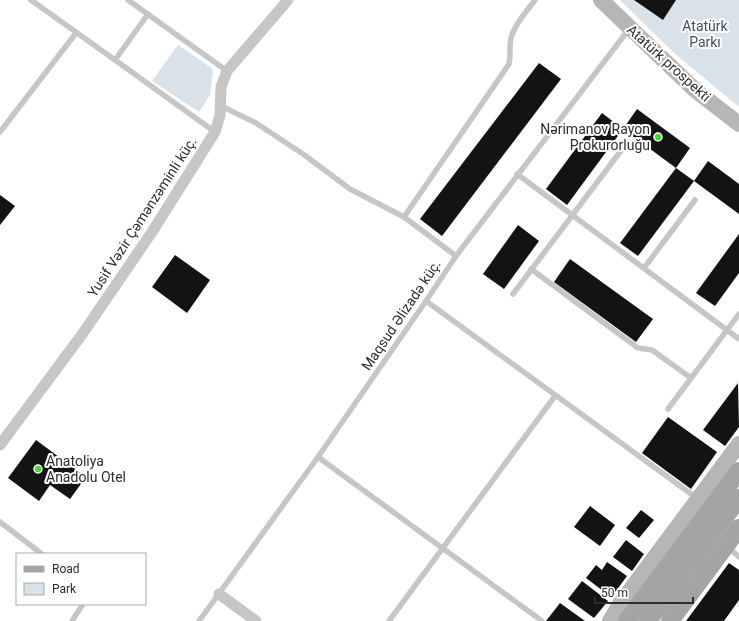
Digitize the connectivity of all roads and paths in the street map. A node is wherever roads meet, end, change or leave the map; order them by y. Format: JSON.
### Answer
{"nodes":[{"id":1,"x":31,"y":0,"type":"edge"},
{"id":2,"x":128,"y":0,"type":"edge"},
{"id":3,"x":288,"y":0,"type":"edge"},
{"id":4,"x":535,"y":0,"type":"edge"},
{"id":5,"x":601,"y":0,"type":"edge"},
{"id":6,"x":148,"y":14,"type":"junction"},
{"id":7,"x":629,"y":28,"type":"junction"},
{"id":8,"x":76,"y":33,"type":"junction"},
{"id":9,"x":115,"y":60,"type":"junction"},
{"id":10,"x":227,"y":71,"type":"junction"},
{"id":11,"x":221,"y":106,"type":"junction"},
{"id":12,"x":739,"y":124,"type":"edge"},
{"id":13,"x":0,"y":132,"type":"edge"},
{"id":14,"x":215,"y":132,"type":"junction"},
{"id":15,"x":623,"y":148,"type":"dead end"},
{"id":16,"x":517,"y":174,"type":"junction"},
{"id":17,"x":695,"y":200,"type":"dead end"},
{"id":18,"x":572,"y":214,"type":"junction"},
{"id":19,"x":404,"y":217,"type":"junction"},
{"id":20,"x":456,"y":256,"type":"junction"},
{"id":21,"x":644,"y":268,"type":"junction"},
{"id":22,"x":531,"y":269,"type":"junction"},
{"id":23,"x":513,"y":294,"type":"dead end"},
{"id":24,"x":426,"y":301,"type":"junction"},
{"id":25,"x":739,"y":314,"type":"edge"},
{"id":26,"x":728,"y":330,"type":"junction"},
{"id":27,"x":739,"y":339,"type":"edge"},
{"id":28,"x":691,"y":378,"type":"junction"},
{"id":29,"x":555,"y":396,"type":"junction"},
{"id":30,"x":668,"y":409,"type":"dead end"},
{"id":31,"x":739,"y":444,"type":"edge"},
{"id":32,"x":0,"y":445,"type":"edge"},
{"id":33,"x":318,"y":457,"type":"junction"},
{"id":34,"x":739,"y":471,"type":"edge"},
{"id":35,"x":739,"y":498,"type":"edge"},
{"id":36,"x":698,"y":499,"type":"junction"},
{"id":37,"x":0,"y":522,"type":"edge"},
{"id":38,"x":739,"y":528,"type":"edge"},
{"id":39,"x":443,"y":550,"type":"junction"},
{"id":40,"x":732,"y":551,"type":"edge"},
{"id":41,"x":41,"y":553,"type":"edge"},
{"id":42,"x":219,"y":594,"type":"junction"},
{"id":43,"x":82,"y":605,"type":"edge"},
{"id":44,"x":72,"y":621,"type":"edge"},
{"id":45,"x":199,"y":621,"type":"edge"},
{"id":46,"x":256,"y":621,"type":"edge"},
{"id":47,"x":389,"y":621,"type":"edge"},
{"id":48,"x":542,"y":621,"type":"edge"},
{"id":49,"x":610,"y":621,"type":"edge"},
{"id":50,"x":627,"y":621,"type":"edge"},
{"id":51,"x":648,"y":621,"type":"edge"},
{"id":52,"x":670,"y":621,"type":"edge"}],
"edges":[{"from":1,"to":8,"type":"lane"},
{"from":2,"to":6,"type":"lane"},
{"from":3,"to":10,"type":"street","name":"Yusif Vəzir Çəmənzəminli küç."},
{"from":4,"to":19,"type":"lane"},
{"from":5,"to":7,"type":"main road","name":"Atatürk prospekti"},
{"from":6,"to":9,"type":"lane"},
{"from":6,"to":10,"type":"lane"},
{"from":7,"to":12,"type":"main road","name":"Atatürk prospekti"},
{"from":7,"to":16,"type":"lane","name":"Maqsud Əlizadə küç."},
{"from":8,"to":9,"type":"lane"},
{"from":8,"to":13,"type":"lane"},
{"from":9,"to":14,"type":"lane"},
{"from":10,"to":11,"type":"street","name":"Yusif Vəzir Çəmənzəminli küç."},
{"from":11,"to":14,"type":"street","name":"Yusif Vəzir Çəmənzəminli küç."},
{"from":11,"to":19,"type":"lane"},
{"from":14,"to":32,"type":"street","name":"Yusif Vəzir Çəmənzəminli küç."},
{"from":15,"to":18,"type":"lane"},
{"from":16,"to":18,"type":"lane"},
{"from":16,"to":20,"type":"lane","name":"Maqsud Əlizadə küç."},
{"from":17,"to":21,"type":"lane"},
{"from":18,"to":21,"type":"lane"},
{"from":18,"to":22,"type":"lane"},
{"from":19,"to":20,"type":"lane"},
{"from":20,"to":24,"type":"lane","name":"Maqsud Əlizadə küç."},
{"from":21,"to":26,"type":"lane"},
{"from":22,"to":23,"type":"lane"},
{"from":22,"to":28,"type":"lane"},
{"from":24,"to":29,"type":"lane"},
{"from":24,"to":33,"type":"lane","name":"Maqsud Əlizadə küç."},
{"from":25,"to":26,"type":"lane"},
{"from":26,"to":27,"type":"lane"},
{"from":26,"to":28,"type":"lane"},
{"from":28,"to":30,"type":"lane"},
{"from":29,"to":36,"type":"lane"},
{"from":29,"to":39,"type":"lane"},
{"from":31,"to":36,"type":"main road"},
{"from":33,"to":39,"type":"lane"},
{"from":33,"to":42,"type":"lane","name":"Maqsud Əlizadə küç."},
{"from":34,"to":50,"type":"main road"},
{"from":35,"to":51,"type":"main road"},
{"from":36,"to":49,"type":"main road"},
{"from":37,"to":41,"type":"lane"},
{"from":38,"to":40,"type":"main road"},
{"from":39,"to":47,"type":"lane"},
{"from":39,"to":48,"type":"lane"},
{"from":40,"to":52,"type":"main road"},
{"from":42,"to":45,"type":"lane","name":"Maqsud Əlizadə küç."},
{"from":42,"to":46,"type":"street"},
{"from":43,"to":44,"type":"lane"}]}
